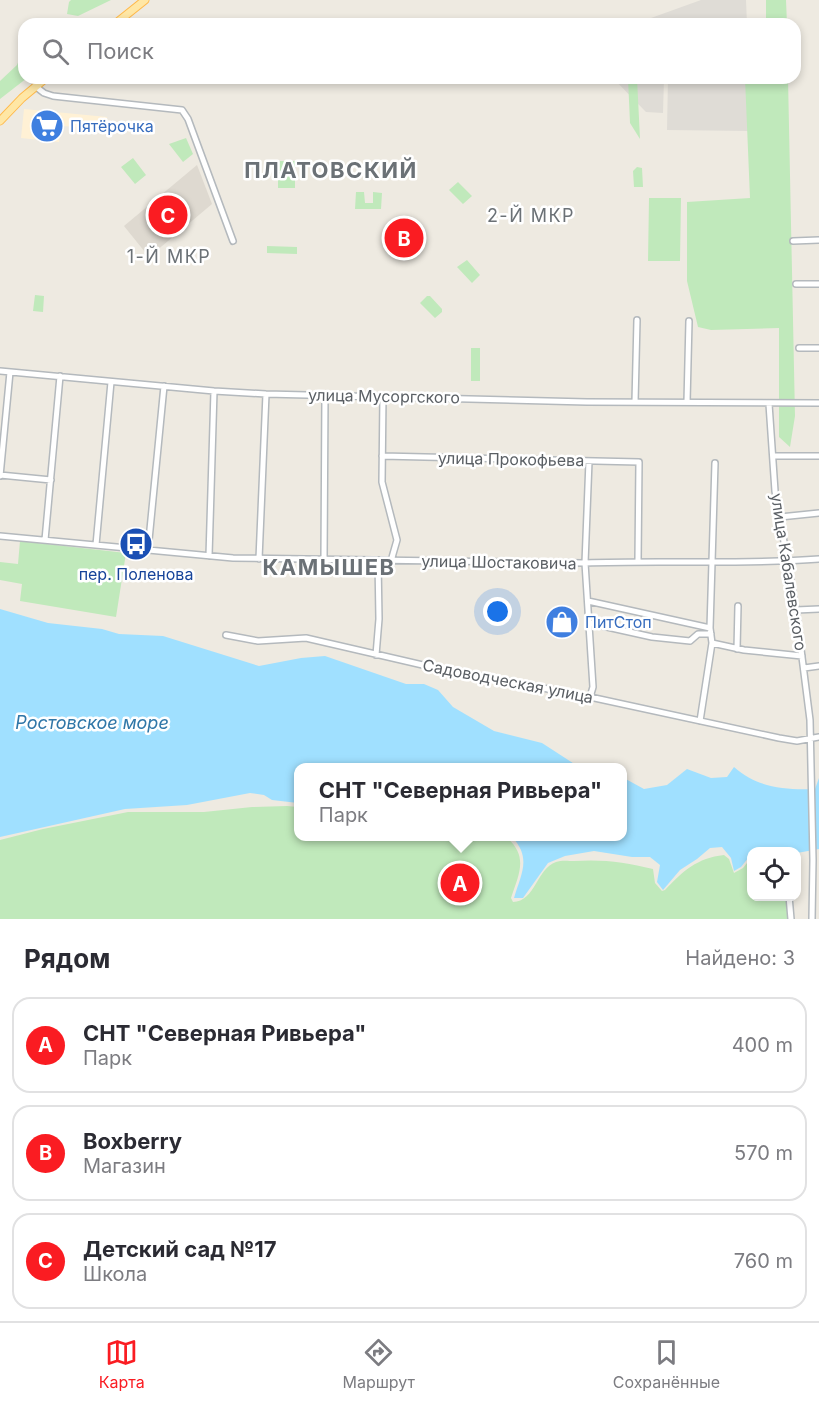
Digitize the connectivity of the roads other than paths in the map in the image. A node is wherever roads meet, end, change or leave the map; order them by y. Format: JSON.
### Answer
{"nodes":[{"id":1,"x":145,"y":0,"type":"edge"},
{"id":2,"x":122,"y":18,"type":"edge"},
{"id":3,"x":38,"y":84,"type":"edge"},
{"id":4,"x":35,"y":86,"type":"junction"},
{"id":5,"x":0,"y":121,"type":"edge"},
{"id":6,"x":819,"y":240,"type":"edge"},
{"id":7,"x":233,"y":241,"type":"dead end"},
{"id":8,"x":793,"y":241,"type":"dead end"},
{"id":9,"x":796,"y":284,"type":"dead end"},
{"id":10,"x":819,"y":284,"type":"edge"},
{"id":11,"x":637,"y":320,"type":"dead end"},
{"id":12,"x":689,"y":321,"type":"dead end"},
{"id":13,"x":799,"y":348,"type":"dead end"},
{"id":14,"x":819,"y":348,"type":"edge"},
{"id":15,"x":0,"y":371,"type":"edge"},
{"id":16,"x":10,"y":372,"type":"junction"},
{"id":17,"x":60,"y":376,"type":"junction"},
{"id":18,"x":111,"y":382,"type":"junction"},
{"id":19,"x":164,"y":386,"type":"junction"},
{"id":20,"x":214,"y":391,"type":"junction"},
{"id":21,"x":266,"y":394,"type":"junction"},
{"id":22,"x":324,"y":394,"type":"junction"},
{"id":23,"x":383,"y":396,"type":"junction"},
{"id":24,"x":634,"y":402,"type":"junction"},
{"id":25,"x":687,"y":402,"type":"junction"},
{"id":26,"x":819,"y":403,"type":"edge"},
{"id":27,"x":770,"y":404,"type":"junction"},
{"id":28,"x":382,"y":456,"type":"junction"},
{"id":29,"x":773,"y":456,"type":"junction"},
{"id":30,"x":819,"y":456,"type":"edge"},
{"id":31,"x":589,"y":461,"type":"junction"},
{"id":32,"x":715,"y":464,"type":"dead end"},
{"id":33,"x":0,"y":476,"type":"edge"},
{"id":34,"x":51,"y":480,"type":"junction"},
{"id":35,"x":819,"y":513,"type":"edge"},
{"id":36,"x":780,"y":517,"type":"junction"},
{"id":37,"x":0,"y":536,"type":"edge"},
{"id":38,"x":45,"y":540,"type":"junction"},
{"id":39,"x":96,"y":545,"type":"junction"},
{"id":40,"x":148,"y":550,"type":"junction"},
{"id":41,"x":209,"y":556,"type":"junction"},
{"id":42,"x":259,"y":559,"type":"junction"},
{"id":43,"x":324,"y":560,"type":"junction"},
{"id":44,"x":819,"y":560,"type":"edge"},
{"id":45,"x":378,"y":561,"type":"junction"},
{"id":46,"x":391,"y":561,"type":"junction"},
{"id":47,"x":638,"y":561,"type":"junction"},
{"id":48,"x":711,"y":561,"type":"junction"},
{"id":49,"x":787,"y":562,"type":"junction"},
{"id":50,"x":585,"y":563,"type":"junction"},
{"id":51,"x":588,"y":601,"type":"junction"},
{"id":52,"x":738,"y":606,"type":"dead end"},
{"id":53,"x":819,"y":609,"type":"edge"},
{"id":54,"x":799,"y":610,"type":"junction"},
{"id":55,"x":589,"y":624,"type":"junction"},
{"id":56,"x":710,"y":631,"type":"junction"},
{"id":57,"x":226,"y":635,"type":"dead end"},
{"id":58,"x":712,"y":643,"type":"junction"},
{"id":59,"x":737,"y":649,"type":"junction"},
{"id":60,"x":376,"y":655,"type":"junction"},
{"id":61,"x":802,"y":656,"type":"junction"},
{"id":62,"x":819,"y":666,"type":"edge"},
{"id":63,"x":807,"y":667,"type":"junction"},
{"id":64,"x":590,"y":697,"type":"junction"},
{"id":65,"x":700,"y":721,"type":"junction"},
{"id":66,"x":819,"y":737,"type":"edge"},
{"id":67,"x":811,"y":740,"type":"junction"},
{"id":68,"x":789,"y":901,"type":"edge"},
{"id":69,"x":791,"y":919,"type":"edge"},
{"id":70,"x":812,"y":919,"type":"edge"}],
"edges":[{"from":1,"to":2,"type":"main road"},
{"from":3,"to":4,"type":"main road"},
{"from":4,"to":5,"type":"main road"},
{"from":4,"to":7,"type":"street"},
{"from":6,"to":8,"type":"street"},
{"from":9,"to":10,"type":"street"},
{"from":11,"to":24,"type":"street"},
{"from":12,"to":25,"type":"street"},
{"from":13,"to":14,"type":"street"},
{"from":15,"to":16,"type":"street","name":"улица Мусоргского"},
{"from":16,"to":17,"type":"street","name":"улица Мусоргского"},
{"from":16,"to":33,"type":"street"},
{"from":17,"to":18,"type":"street","name":"улица Мусоргского"},
{"from":17,"to":34,"type":"street"},
{"from":18,"to":19,"type":"street","name":"улица Мусоргского"},
{"from":18,"to":39,"type":"street"},
{"from":19,"to":20,"type":"street","name":"улица Мусоргского"},
{"from":19,"to":40,"type":"street"},
{"from":20,"to":21,"type":"street","name":"улица Мусоргского"},
{"from":20,"to":41,"type":"street"},
{"from":21,"to":22,"type":"street","name":"улица Мусоргского"},
{"from":21,"to":42,"type":"street"},
{"from":22,"to":23,"type":"street","name":"улица Мусоргского"},
{"from":22,"to":43,"type":"street"},
{"from":23,"to":24,"type":"street","name":"улица Мусоргского"},
{"from":23,"to":28,"type":"street"},
{"from":24,"to":25,"type":"street","name":"улица Мусоргского"},
{"from":25,"to":27,"type":"street","name":"улица Мусоргского"},
{"from":26,"to":27,"type":"street","name":"улица Мусоргского"},
{"from":27,"to":29,"type":"street","name":"улица Кабалевского"},
{"from":28,"to":31,"type":"street","name":"улица Прокофьева"},
{"from":28,"to":46,"type":"street"},
{"from":29,"to":30,"type":"street"},
{"from":29,"to":36,"type":"street","name":"улица Кабалевского"},
{"from":31,"to":47,"type":"street","name":"улица Прокофьева"},
{"from":31,"to":50,"type":"street"},
{"from":32,"to":48,"type":"street"},
{"from":33,"to":34,"type":"street"},
{"from":34,"to":38,"type":"street"},
{"from":35,"to":36,"type":"street"},
{"from":36,"to":49,"type":"street","name":"улица Кабалевского"},
{"from":37,"to":38,"type":"street","name":"улица Шостаковича"},
{"from":38,"to":39,"type":"street","name":"улица Шостаковича"},
{"from":39,"to":40,"type":"street","name":"улица Шостаковича"},
{"from":40,"to":41,"type":"street","name":"улица Шостаковича"},
{"from":41,"to":42,"type":"street","name":"улица Шостаковича"},
{"from":42,"to":43,"type":"street","name":"улица Шостаковича"},
{"from":43,"to":45,"type":"street","name":"улица Шостаковича"},
{"from":44,"to":49,"type":"street","name":"улица Шостаковича"},
{"from":45,"to":46,"type":"street","name":"улица Шостаковича"},
{"from":45,"to":60,"type":"street"},
{"from":46,"to":50,"type":"street","name":"улица Шостаковича"},
{"from":47,"to":48,"type":"street","name":"улица Шостаковича"},
{"from":47,"to":50,"type":"street","name":"улица Шостаковича"},
{"from":48,"to":49,"type":"street","name":"улица Шостаковича"},
{"from":48,"to":56,"type":"street"},
{"from":49,"to":54,"type":"street","name":"улица Кабалевского"},
{"from":50,"to":51,"type":"street"},
{"from":51,"to":55,"type":"street"},
{"from":51,"to":56,"type":"street"},
{"from":52,"to":59,"type":"street"},
{"from":53,"to":54,"type":"street"},
{"from":54,"to":61,"type":"street","name":"улица Кабалевского"},
{"from":55,"to":56,"type":"street"},
{"from":55,"to":64,"type":"street"},
{"from":56,"to":58,"type":"street"},
{"from":57,"to":60,"type":"street","name":"Садоводческая улица"},
{"from":58,"to":59,"type":"street"},
{"from":58,"to":65,"type":"street"},
{"from":59,"to":61,"type":"street"},
{"from":60,"to":64,"type":"street","name":"Садоводческая улица"},
{"from":61,"to":63,"type":"street","name":"улица Кабалевского"},
{"from":62,"to":63,"type":"street"},
{"from":63,"to":67,"type":"street","name":"улица Кабалевского"},
{"from":64,"to":65,"type":"street","name":"Садоводческая улица"},
{"from":65,"to":67,"type":"street","name":"Садоводческая улица"},
{"from":66,"to":67,"type":"street"},
{"from":67,"to":70,"type":"street","name":"улица Кабалевского"},
{"from":68,"to":69,"type":"street"}]}
